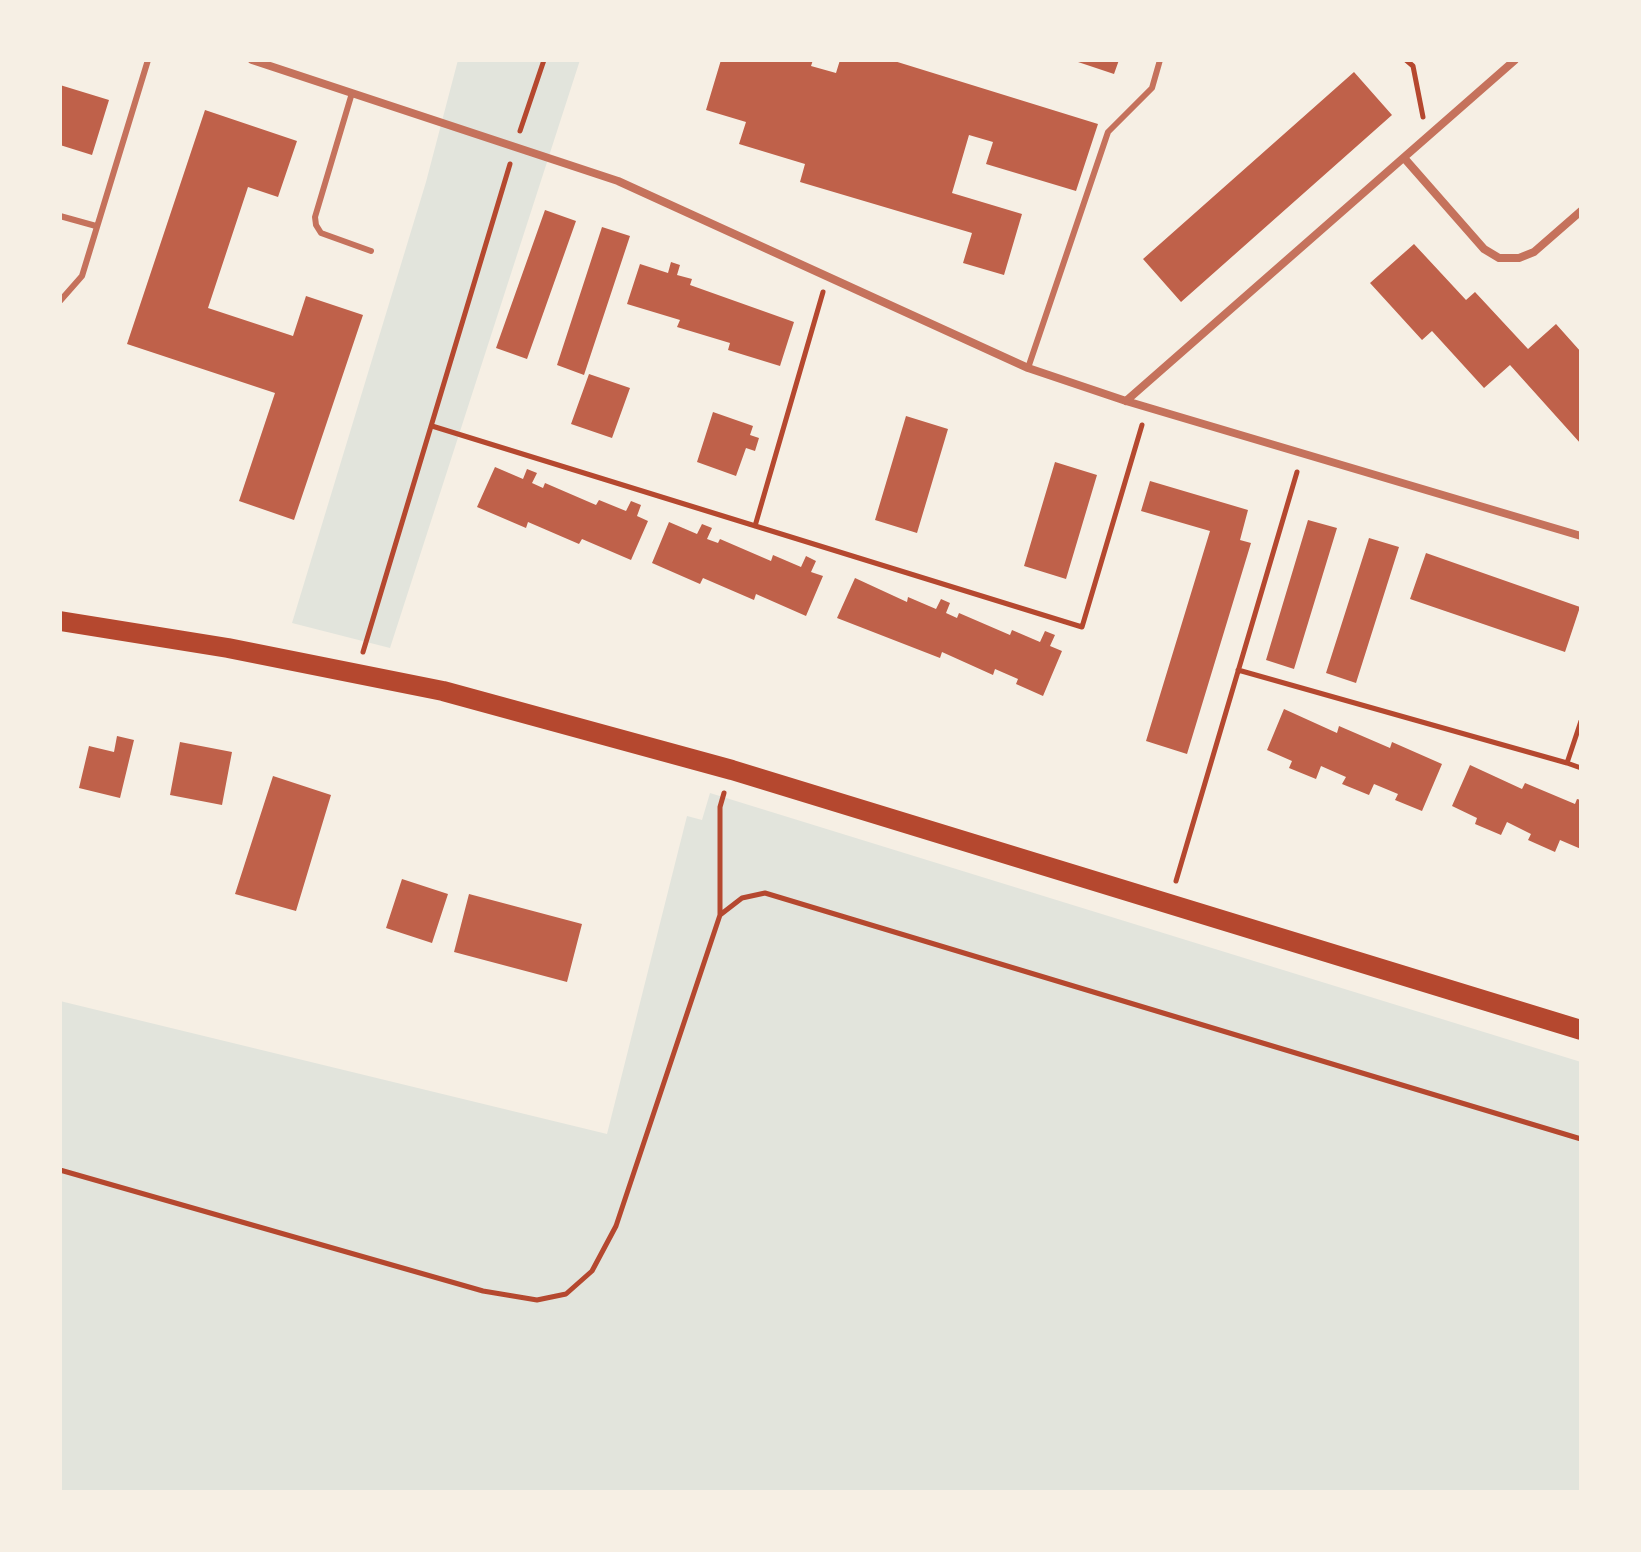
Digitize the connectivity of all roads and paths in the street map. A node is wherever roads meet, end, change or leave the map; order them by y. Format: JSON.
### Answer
{"nodes":[{"id":1,"x":148,"y":60,"type":"edge"},
{"id":2,"x":252,"y":60,"type":"edge"},
{"id":3,"x":544,"y":60,"type":"edge"},
{"id":4,"x":1160,"y":60,"type":"edge"},
{"id":5,"x":1406,"y":60,"type":"edge"},
{"id":6,"x":1515,"y":60,"type":"edge"},
{"id":7,"x":352,"y":93,"type":"junction"},
{"id":8,"x":1428,"y":137,"type":"junction"},
{"id":9,"x":515,"y":145,"type":"junction"},
{"id":10,"x":1405,"y":159,"type":"junction"},
{"id":11,"x":1581,"y":211,"type":"edge"},
{"id":12,"x":60,"y":216,"type":"edge"},
{"id":13,"x":96,"y":226,"type":"junction"},
{"id":14,"x":371,"y":251,"type":"dead end"},
{"id":15,"x":827,"y":277,"type":"junction"},
{"id":16,"x":60,"y":301,"type":"edge"},
{"id":17,"x":1028,"y":368,"type":"junction"},
{"id":18,"x":1126,"y":401,"type":"junction"},
{"id":19,"x":1148,"y":406,"type":"junction"},
{"id":20,"x":432,"y":426,"type":"junction"},
{"id":21,"x":1303,"y":452,"type":"junction"},
{"id":22,"x":755,"y":526,"type":"junction"},
{"id":23,"x":1581,"y":536,"type":"edge"},
{"id":24,"x":60,"y":621,"type":"edge"},
{"id":25,"x":1238,"y":670,"type":"junction"},
{"id":26,"x":356,"y":673,"type":"junction"},
{"id":27,"x":1581,"y":721,"type":"edge"},
{"id":28,"x":1567,"y":763,"type":"junction"},
{"id":29,"x":1581,"y":768,"type":"edge"},
{"id":30,"x":710,"y":788,"type":"dead end"},
{"id":31,"x":724,"y":792,"type":"junction"},
{"id":32,"x":739,"y":796,"type":"dead end"},
{"id":33,"x":1169,"y":904,"type":"junction"},
{"id":34,"x":720,"y":915,"type":"junction"},
{"id":35,"x":1581,"y":1030,"type":"edge"},
{"id":36,"x":1581,"y":1139,"type":"edge"},
{"id":37,"x":60,"y":1170,"type":"edge"}],
"edges":[{"from":1,"to":13,"type":"lane"},
{"from":2,"to":7,"type":"street"},
{"from":3,"to":9,"type":"path"},
{"from":4,"to":17,"type":"lane"},
{"from":5,"to":8,"type":"path"},
{"from":6,"to":8,"type":"street"},
{"from":7,"to":9,"type":"street"},
{"from":7,"to":14,"type":"lane"},
{"from":8,"to":10,"type":"street"},
{"from":9,"to":15,"type":"street"},
{"from":9,"to":20,"type":"path"},
{"from":10,"to":11,"type":"street"},
{"from":10,"to":18,"type":"street"},
{"from":12,"to":13,"type":"lane"},
{"from":13,"to":16,"type":"lane"},
{"from":15,"to":17,"type":"street"},
{"from":15,"to":22,"type":"path"},
{"from":17,"to":18,"type":"street"},
{"from":18,"to":19,"type":"street"},
{"from":19,"to":21,"type":"street"},
{"from":19,"to":22,"type":"path"},
{"from":20,"to":22,"type":"path"},
{"from":20,"to":26,"type":"path"},
{"from":21,"to":23,"type":"street"},
{"from":21,"to":25,"type":"path"},
{"from":24,"to":26,"type":"main road"},
{"from":25,"to":28,"type":"path"},
{"from":25,"to":33,"type":"path"},
{"from":26,"to":33,"type":"main road"},
{"from":27,"to":28,"type":"path"},
{"from":28,"to":29,"type":"path"},
{"from":30,"to":31,"type":"path"},
{"from":31,"to":32,"type":"path"},
{"from":31,"to":34,"type":"path"},
{"from":33,"to":35,"type":"main road"},
{"from":34,"to":36,"type":"path"},
{"from":34,"to":37,"type":"path"}]}
